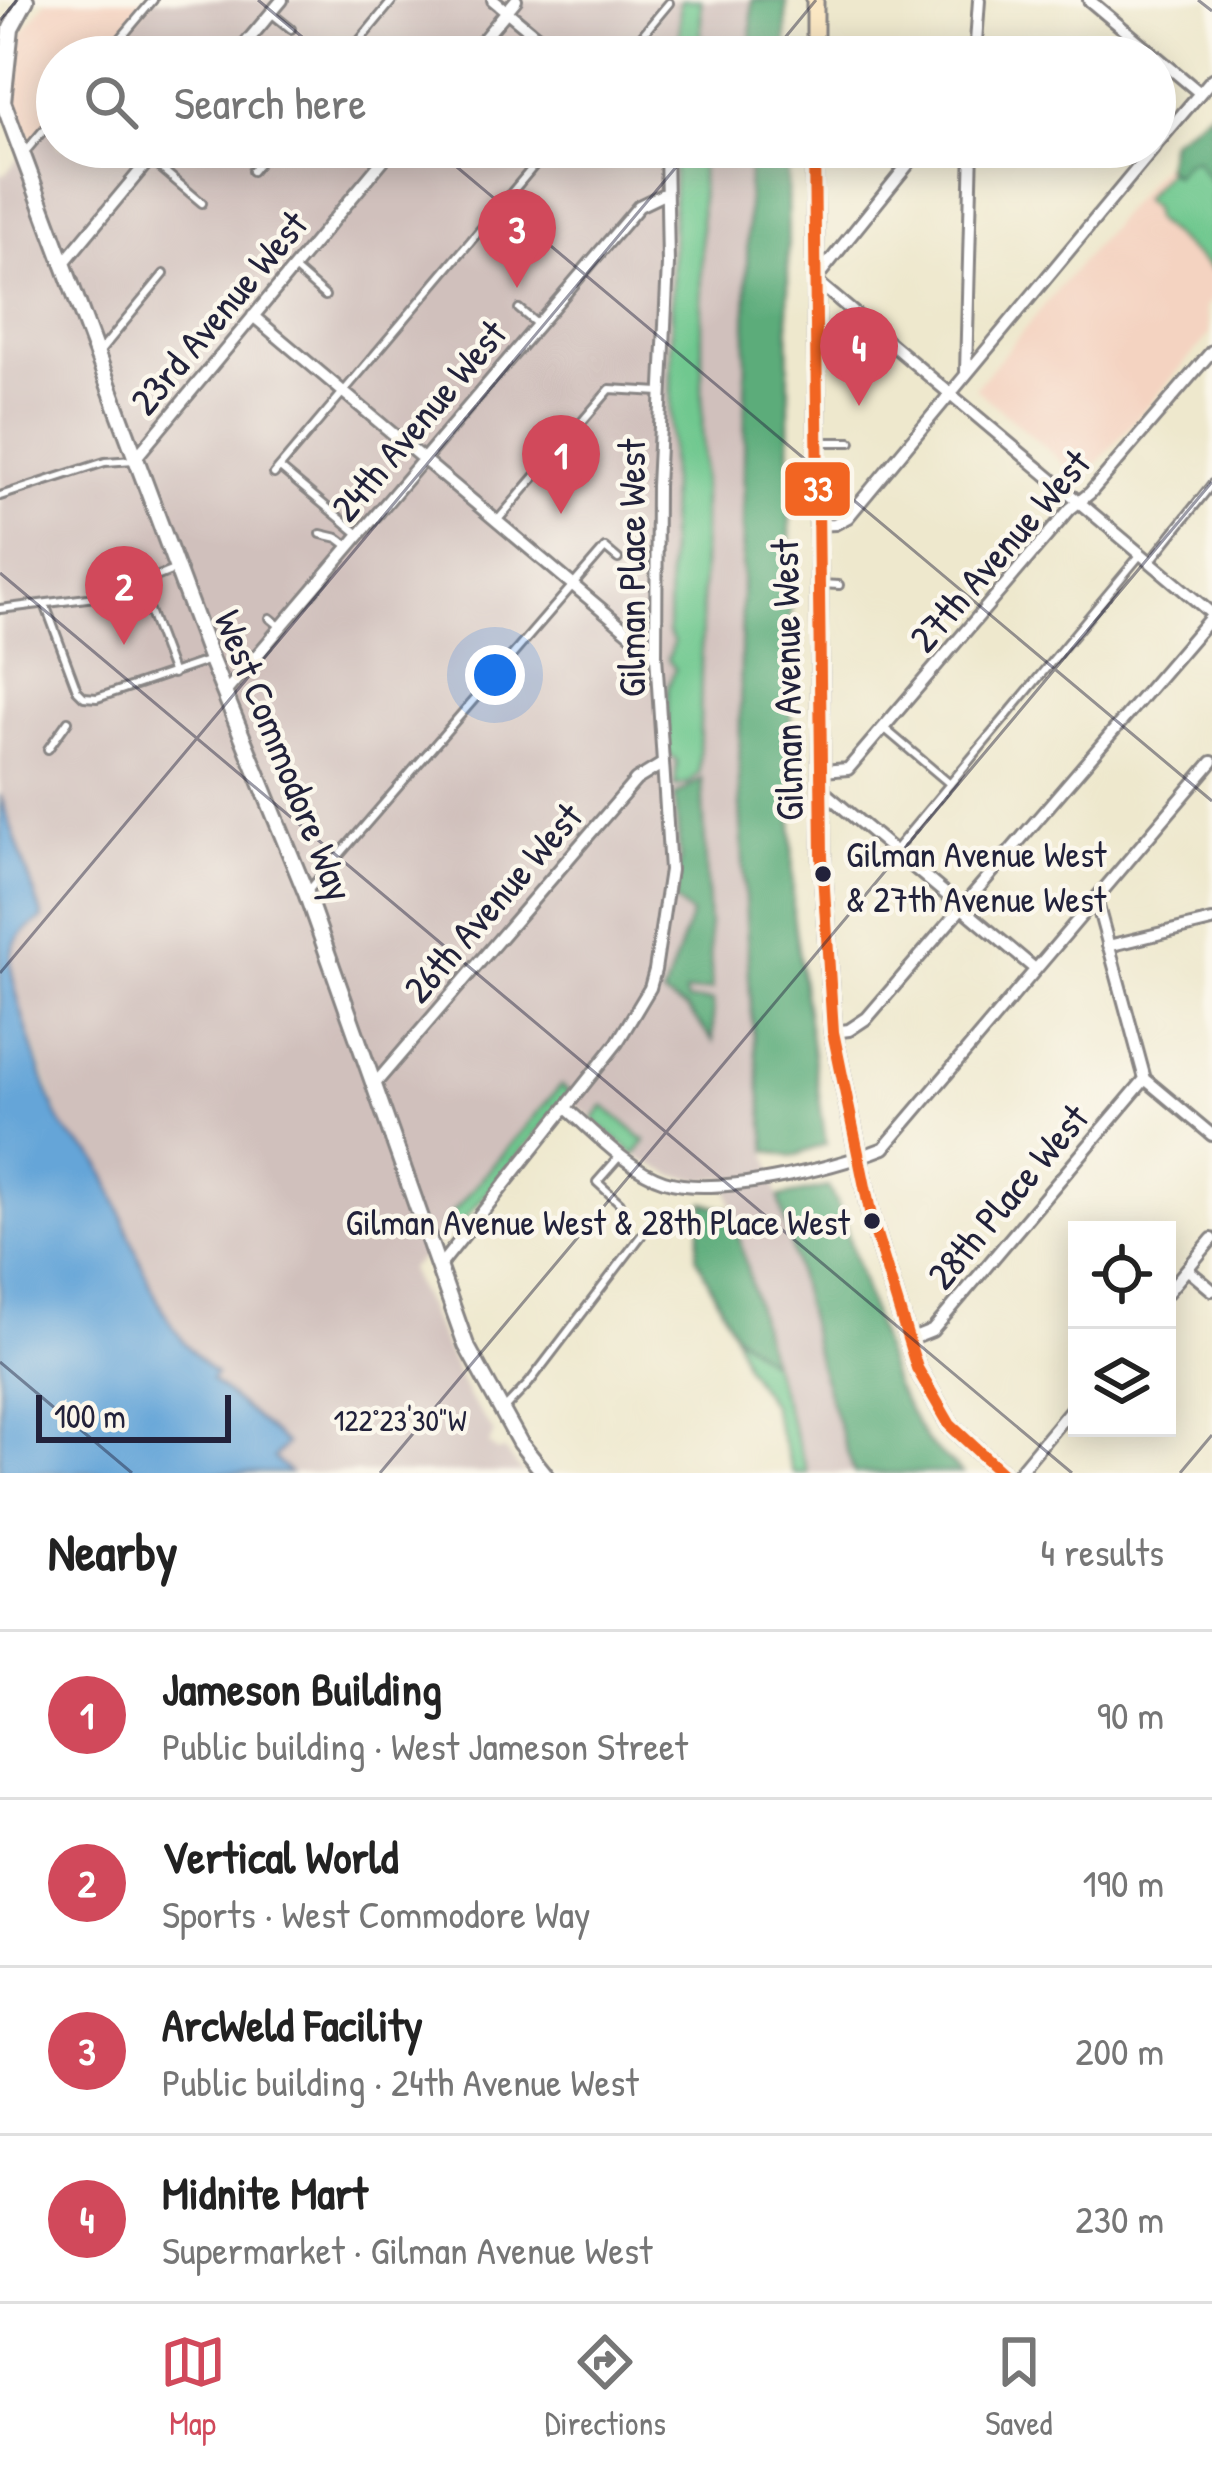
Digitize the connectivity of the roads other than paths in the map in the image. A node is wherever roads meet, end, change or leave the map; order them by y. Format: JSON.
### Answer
{"nodes":[{"id":1,"x":26,"y":0,"type":"edge"},
{"id":2,"x":153,"y":0,"type":"edge"},
{"id":3,"x":282,"y":0,"type":"edge"},
{"id":4,"x":393,"y":0,"type":"edge"},
{"id":5,"x":493,"y":0,"type":"edge"},
{"id":6,"x":516,"y":0,"type":"edge"},
{"id":7,"x":815,"y":0,"type":"edge"},
{"id":8,"x":979,"y":0,"type":"edge"},
{"id":9,"x":1089,"y":0,"type":"edge"},
{"id":10,"x":669,"y":3,"type":"dead end"},
{"id":11,"x":507,"y":11,"type":"junction"},
{"id":12,"x":271,"y":13,"type":"junction"},
{"id":13,"x":291,"y":29,"type":"dead end"},
{"id":14,"x":123,"y":36,"type":"edge"},
{"id":15,"x":252,"y":36,"type":"edge"},
{"id":16,"x":363,"y":36,"type":"edge"},
{"id":17,"x":486,"y":36,"type":"edge"},
{"id":18,"x":537,"y":36,"type":"edge"},
{"id":19,"x":642,"y":36,"type":"edge"},
{"id":20,"x":815,"y":36,"type":"edge"},
{"id":21,"x":976,"y":36,"type":"edge"},
{"id":22,"x":1132,"y":36,"type":"edge"},
{"id":23,"x":5,"y":42,"type":"edge"},
{"id":24,"x":1176,"y":73,"type":"edge"},
{"id":25,"x":1212,"y":79,"type":"edge"},
{"id":26,"x":1200,"y":93,"type":"junction"},
{"id":27,"x":1176,"y":122,"type":"edge"},
{"id":28,"x":36,"y":139,"type":"edge"},
{"id":29,"x":22,"y":155,"type":"junction"},
{"id":30,"x":142,"y":168,"type":"edge"},
{"id":31,"x":160,"y":168,"type":"edge"},
{"id":32,"x":254,"y":168,"type":"edge"},
{"id":33,"x":376,"y":168,"type":"edge"},
{"id":34,"x":532,"y":168,"type":"edge"},
{"id":35,"x":665,"y":168,"type":"edge"},
{"id":36,"x":814,"y":168,"type":"edge"},
{"id":37,"x":905,"y":168,"type":"edge"},
{"id":38,"x":971,"y":168,"type":"edge"},
{"id":39,"x":1138,"y":168,"type":"edge"},
{"id":40,"x":252,"y":171,"type":"dead end"},
{"id":41,"x":664,"y":194,"type":"junction"},
{"id":42,"x":202,"y":203,"type":"dead end"},
{"id":43,"x":62,"y":265,"type":"junction"},
{"id":44,"x":292,"y":268,"type":"junction"},
{"id":45,"x":164,"y":274,"type":"dead end"},
{"id":46,"x":815,"y":280,"type":"junction"},
{"id":47,"x":325,"y":296,"type":"dead end"},
{"id":48,"x":519,"y":309,"type":"dead end"},
{"id":49,"x":253,"y":316,"type":"junction"},
{"id":50,"x":538,"y":325,"type":"junction"},
{"id":51,"x":1212,"y":351,"type":"edge"},
{"id":52,"x":96,"y":356,"type":"junction"},
{"id":53,"x":966,"y":374,"type":"junction"},
{"id":54,"x":662,"y":392,"type":"junction"},
{"id":55,"x":345,"y":393,"type":"junction"},
{"id":56,"x":951,"y":393,"type":"junction"},
{"id":57,"x":815,"y":442,"type":"junction"},
{"id":58,"x":851,"y":442,"type":"dead end"},
{"id":59,"x":134,"y":460,"type":"junction"},
{"id":60,"x":424,"y":460,"type":"junction"},
{"id":61,"x":815,"y":465,"type":"junction"},
{"id":62,"x":843,"y":465,"type":"dead end"},
{"id":63,"x":1212,"y":484,"type":"edge"},
{"id":64,"x":0,"y":496,"type":"edge"},
{"id":65,"x":1079,"y":502,"type":"junction"},
{"id":66,"x":497,"y":521,"type":"junction"},
{"id":67,"x":816,"y":525,"type":"junction"},
{"id":68,"x":321,"y":535,"type":"dead end"},
{"id":69,"x":360,"y":535,"type":"junction"},
{"id":70,"x":350,"y":547,"type":"junction"},
{"id":71,"x":1145,"y":558,"type":"junction"},
{"id":72,"x":618,"y":559,"type":"dead end"},
{"id":73,"x":176,"y":569,"type":"junction"},
{"id":74,"x":139,"y":584,"type":"junction"},
{"id":75,"x":817,"y":584,"type":"junction"},
{"id":76,"x":839,"y":585,"type":"dead end"},
{"id":77,"x":573,"y":586,"type":"junction"},
{"id":78,"x":45,"y":604,"type":"junction"},
{"id":79,"x":28,"y":606,"type":"junction"},
{"id":80,"x":0,"y":609,"type":"edge"},
{"id":81,"x":1212,"y":615,"type":"edge"},
{"id":82,"x":32,"y":618,"type":"dead end"},
{"id":83,"x":270,"y":618,"type":"dead end"},
{"id":84,"x":281,"y":627,"type":"junction"},
{"id":85,"x":656,"y":656,"type":"junction"},
{"id":86,"x":211,"y":660,"type":"junction"},
{"id":87,"x":173,"y":674,"type":"junction"},
{"id":88,"x":224,"y":694,"type":"junction"},
{"id":89,"x":68,"y":721,"type":"dead end"},
{"id":90,"x":884,"y":728,"type":"junction"},
{"id":91,"x":48,"y":749,"type":"dead end"},
{"id":92,"x":1212,"y":761,"type":"edge"},
{"id":93,"x":662,"y":764,"type":"junction"},
{"id":94,"x":822,"y":771,"type":"junction"},
{"id":95,"x":950,"y":784,"type":"junction"},
{"id":96,"x":823,"y":791,"type":"junction"},
{"id":97,"x":895,"y":850,"type":"junction"},
{"id":98,"x":306,"y":893,"type":"junction"},
{"id":99,"x":1096,"y":899,"type":"junction"},
{"id":100,"x":961,"y":906,"type":"junction"},
{"id":101,"x":1212,"y":921,"type":"edge"},
{"id":102,"x":1108,"y":946,"type":"junction"},
{"id":103,"x":1035,"y":969,"type":"junction"},
{"id":104,"x":833,"y":1032,"type":"junction"},
{"id":105,"x":1144,"y":1079,"type":"junction"},
{"id":106,"x":374,"y":1085,"type":"junction"},
{"id":107,"x":566,"y":1109,"type":"junction"},
{"id":108,"x":1212,"y":1135,"type":"edge"},
{"id":109,"x":622,"y":1154,"type":"junction"},
{"id":110,"x":858,"y":1158,"type":"junction"},
{"id":111,"x":620,"y":1203,"type":"dead end"},
{"id":112,"x":641,"y":1236,"type":"dead end"},
{"id":113,"x":1212,"y":1239,"type":"edge"},
{"id":114,"x":438,"y":1268,"type":"junction"},
{"id":115,"x":1187,"y":1269,"type":"junction"},
{"id":116,"x":1176,"y":1282,"type":"edge"},
{"id":117,"x":1212,"y":1290,"type":"edge"},
{"id":118,"x":907,"y":1341,"type":"junction"},
{"id":119,"x":502,"y":1412,"type":"junction"},
{"id":120,"x":1068,"y":1413,"type":"edge"},
{"id":121,"x":544,"y":1473,"type":"edge"},
{"id":122,"x":1002,"y":1473,"type":"edge"},
{"id":123,"x":1018,"y":1473,"type":"edge"}],
"edges":[{"from":1,"to":23,"type":"street","name":"West Commodore Way"},
{"from":2,"to":14,"type":"lane"},
{"from":3,"to":12,"type":"street"},
{"from":4,"to":16,"type":"lane"},
{"from":5,"to":11,"type":"street"},
{"from":6,"to":11,"type":"street"},
{"from":7,"to":20,"type":"main road"},
{"from":8,"to":21,"type":"street"},
{"from":9,"to":22,"type":"street"},
{"from":10,"to":19,"type":"lane"},
{"from":11,"to":17,"type":"street"},
{"from":11,"to":18,"type":"street"},
{"from":12,"to":13,"type":"lane"},
{"from":12,"to":15,"type":"street"},
{"from":23,"to":29,"type":"street","name":"West Commodore Way"},
{"from":24,"to":26,"type":"street"},
{"from":25,"to":26,"type":"street"},
{"from":26,"to":27,"type":"street"},
{"from":28,"to":29,"type":"lane"},
{"from":29,"to":43,"type":"street","name":"West Commodore Way"},
{"from":30,"to":43,"type":"street"},
{"from":31,"to":42,"type":"lane"},
{"from":32,"to":40,"type":"lane"},
{"from":33,"to":44,"type":"street","name":"23rd Avenue West"},
{"from":34,"to":55,"type":"lane"},
{"from":35,"to":41,"type":"street","name":"Gilman Place West"},
{"from":36,"to":46,"type":"main road","name":"Gilman Avenue West"},
{"from":37,"to":46,"type":"street"},
{"from":38,"to":53,"type":"street"},
{"from":39,"to":53,"type":"street"},
{"from":41,"to":50,"type":"street","name":"24th Avenue West"},
{"from":41,"to":54,"type":"street","name":"Gilman Place West"},
{"from":43,"to":52,"type":"street","name":"West Commodore Way"},
{"from":44,"to":47,"type":"lane"},
{"from":44,"to":49,"type":"street","name":"23rd Avenue West"},
{"from":45,"to":52,"type":"lane"},
{"from":46,"to":56,"type":"street"},
{"from":46,"to":57,"type":"main road","name":"Gilman Avenue West"},
{"from":48,"to":50,"type":"lane"},
{"from":49,"to":55,"type":"street"},
{"from":49,"to":59,"type":"street","name":"23rd Avenue West"},
{"from":50,"to":60,"type":"street","name":"24th Avenue West"},
{"from":51,"to":65,"type":"street","name":"27th Avenue West"},
{"from":52,"to":59,"type":"street","name":"West Commodore Way"},
{"from":53,"to":56,"type":"street"},
{"from":54,"to":66,"type":"lane"},
{"from":54,"to":85,"type":"street","name":"Gilman Place West"},
{"from":55,"to":60,"type":"street"},
{"from":55,"to":69,"type":"lane"},
{"from":56,"to":65,"type":"street"},
{"from":56,"to":67,"type":"street"},
{"from":57,"to":58,"type":"lane"},
{"from":57,"to":61,"type":"main road","name":"Gilman Avenue West"},
{"from":59,"to":64,"type":"lane"},
{"from":59,"to":73,"type":"street","name":"West Commodore Way"},
{"from":60,"to":66,"type":"street"},
{"from":60,"to":69,"type":"street","name":"24th Avenue West"},
{"from":61,"to":62,"type":"lane"},
{"from":61,"to":67,"type":"main road","name":"Gilman Avenue West"},
{"from":63,"to":71,"type":"lane"},
{"from":65,"to":71,"type":"street"},
{"from":65,"to":90,"type":"street","name":"27th Avenue West"},
{"from":66,"to":77,"type":"street"},
{"from":67,"to":75,"type":"main road","name":"Gilman Avenue West"},
{"from":68,"to":70,"type":"lane"},
{"from":69,"to":70,"type":"street","name":"24th Avenue West"},
{"from":70,"to":84,"type":"street","name":"24th Avenue West"},
{"from":71,"to":81,"type":"street"},
{"from":71,"to":95,"type":"lane"},
{"from":72,"to":77,"type":"lane"},
{"from":73,"to":74,"type":"lane"},
{"from":73,"to":86,"type":"street","name":"West Commodore Way"},
{"from":74,"to":78,"type":"lane"},
{"from":74,"to":87,"type":"lane"},
{"from":75,"to":76,"type":"lane"},
{"from":75,"to":94,"type":"main road","name":"Gilman Avenue West"},
{"from":77,"to":85,"type":"street"},
{"from":77,"to":98,"type":"lane"},
{"from":78,"to":79,"type":"lane"},
{"from":78,"to":87,"type":"lane"},
{"from":79,"to":80,"type":"lane"},
{"from":79,"to":82,"type":"lane"},
{"from":81,"to":100,"type":"street"},
{"from":83,"to":84,"type":"lane"},
{"from":84,"to":88,"type":"street","name":"24th Avenue West"},
{"from":85,"to":93,"type":"street","name":"Gilman Place West"},
{"from":86,"to":87,"type":"lane"},
{"from":86,"to":88,"type":"street","name":"West Commodore Way"},
{"from":88,"to":98,"type":"street","name":"West Commodore Way"},
{"from":89,"to":91,"type":"lane"},
{"from":90,"to":94,"type":"street","name":"27th Avenue West"},
{"from":90,"to":95,"type":"lane"},
{"from":92,"to":99,"type":"street"},
{"from":93,"to":106,"type":"street","name":"26th Avenue West"},
{"from":93,"to":107,"type":"street","name":"Gilman Place West"},
{"from":94,"to":96,"type":"main road","name":"Gilman Avenue West"},
{"from":95,"to":97,"type":"lane"},
{"from":96,"to":97,"type":"street"},
{"from":96,"to":104,"type":"main road","name":"Gilman Avenue West"},
{"from":97,"to":100,"type":"street"},
{"from":98,"to":106,"type":"street","name":"West Commodore Way"},
{"from":99,"to":102,"type":"street"},
{"from":99,"to":103,"type":"street"},
{"from":100,"to":103,"type":"street"},
{"from":100,"to":104,"type":"street"},
{"from":101,"to":102,"type":"street"},
{"from":102,"to":105,"type":"street"},
{"from":103,"to":110,"type":"street"},
{"from":104,"to":110,"type":"main road","name":"Gilman Avenue West"},
{"from":105,"to":108,"type":"street"},
{"from":105,"to":118,"type":"street","name":"28th Place West"},
{"from":106,"to":114,"type":"street","name":"West Commodore Way"},
{"from":107,"to":109,"type":"street"},
{"from":107,"to":114,"type":"street"},
{"from":109,"to":110,"type":"street"},
{"from":109,"to":111,"type":"lane"},
{"from":110,"to":118,"type":"main road","name":"Gilman Avenue West"},
{"from":112,"to":119,"type":"lane"},
{"from":113,"to":115,"type":"street"},
{"from":114,"to":119,"type":"street","name":"West Commodore Way"},
{"from":115,"to":116,"type":"street"},
{"from":115,"to":117,"type":"street"},
{"from":118,"to":122,"type":"main road","name":"Gilman Avenue West"},
{"from":119,"to":121,"type":"street","name":"West Commodore Way"},
{"from":120,"to":123,"type":"street"}]}
